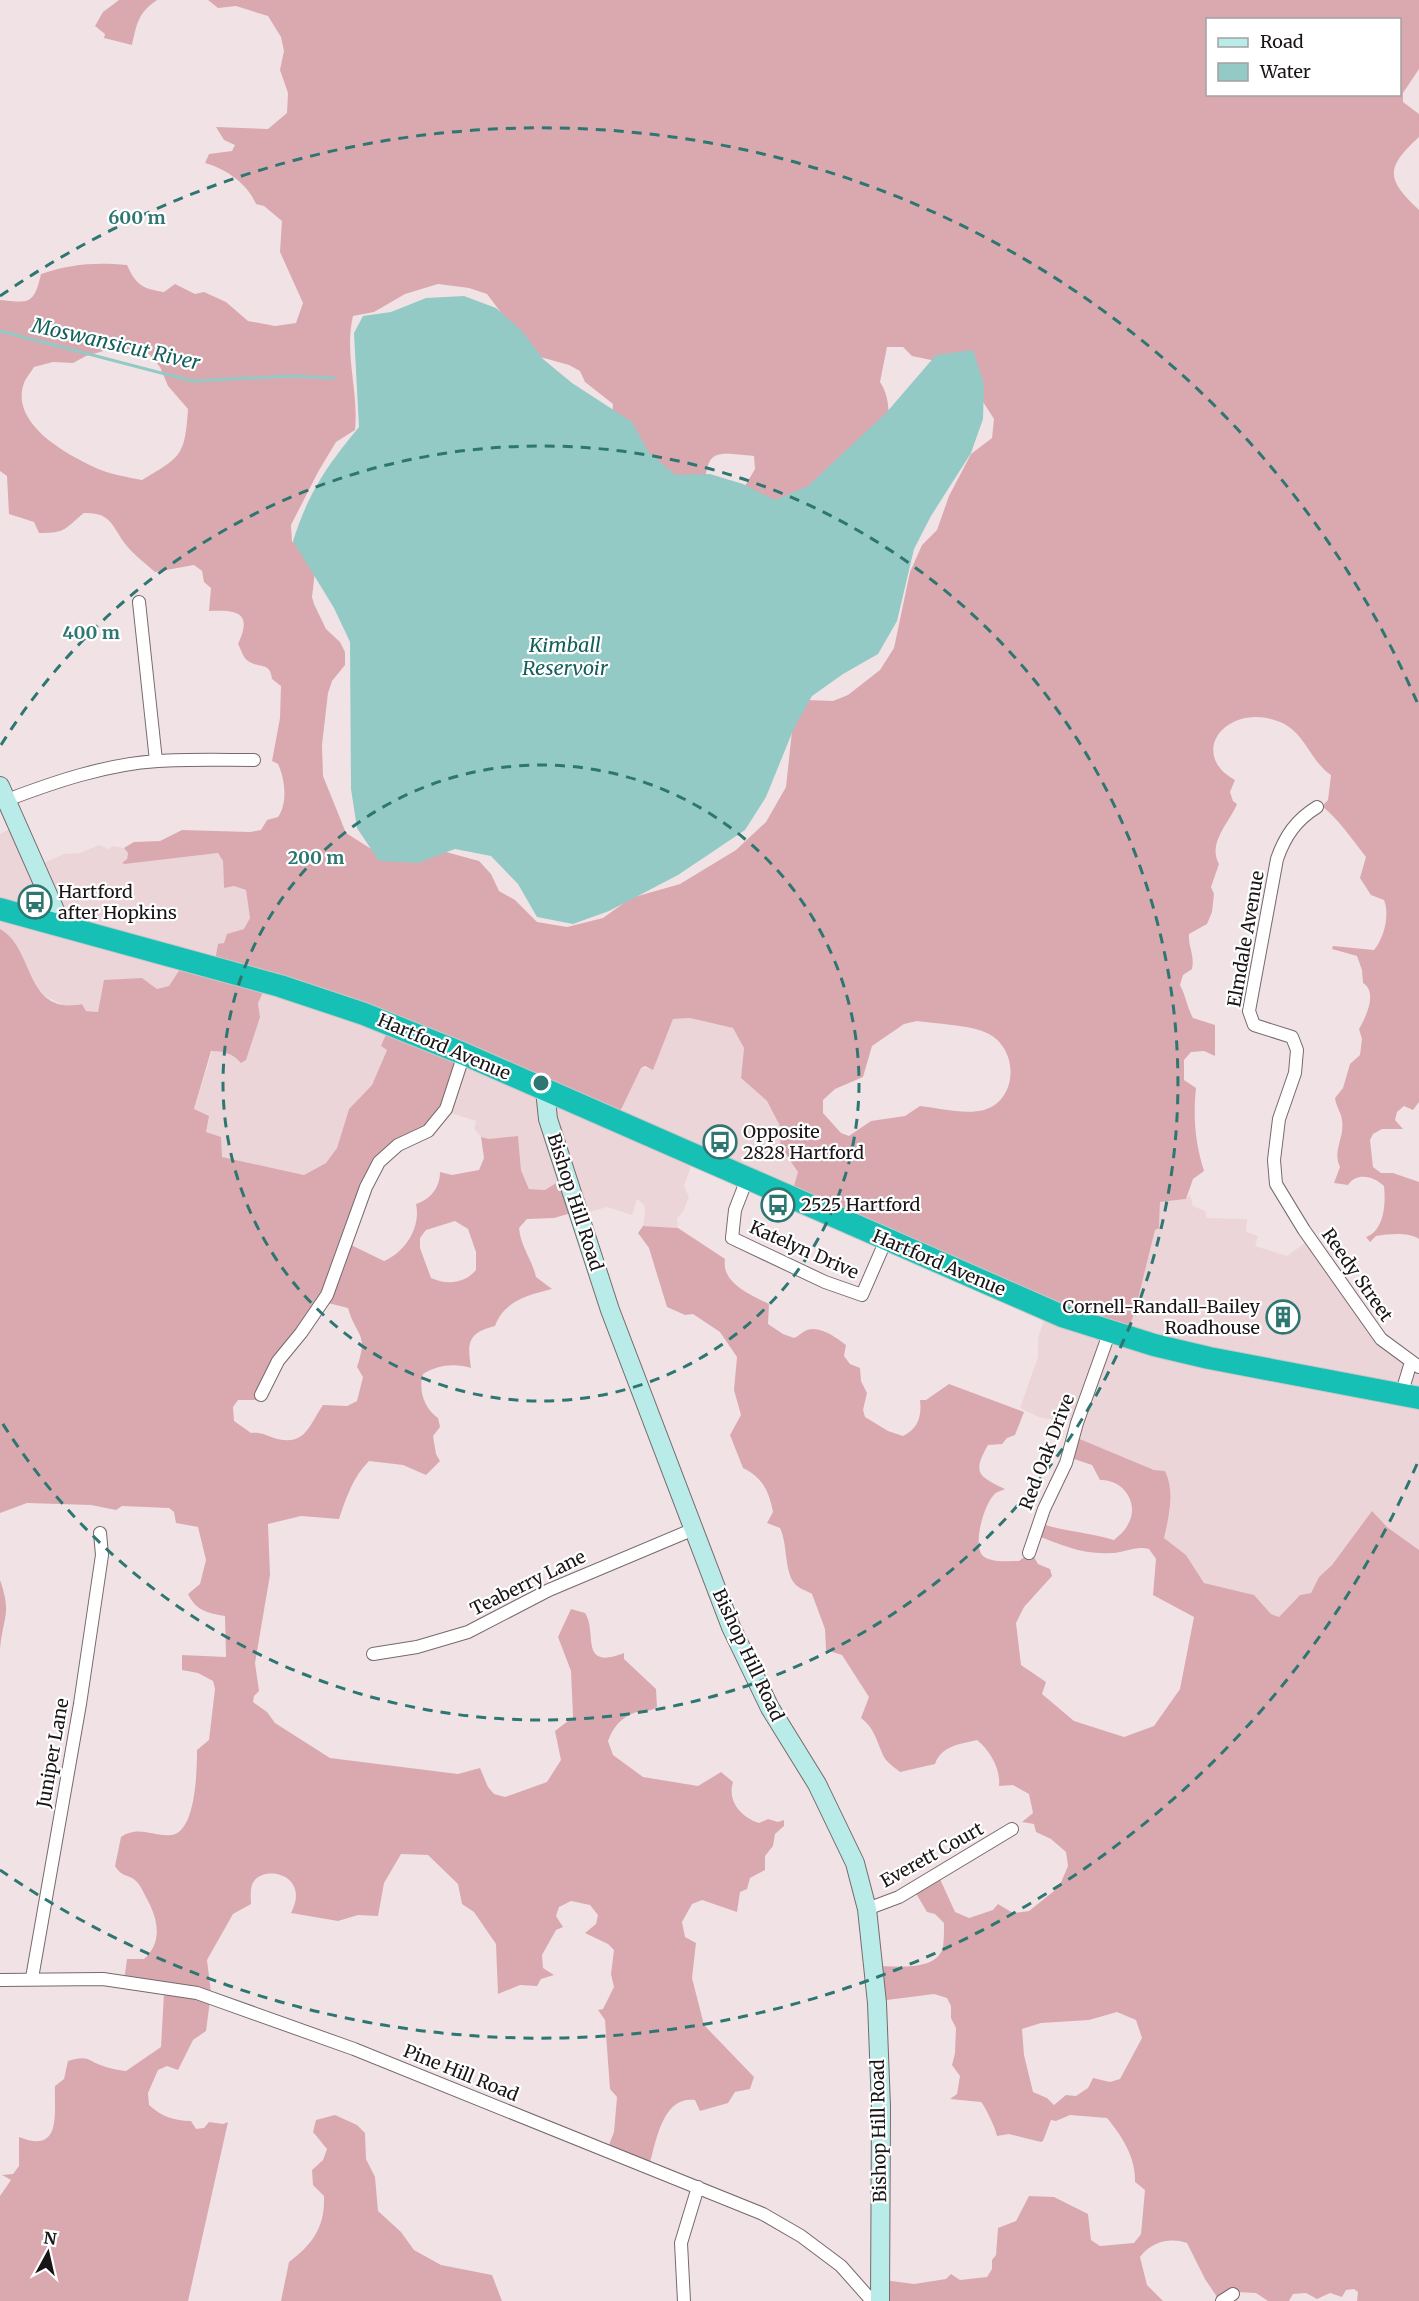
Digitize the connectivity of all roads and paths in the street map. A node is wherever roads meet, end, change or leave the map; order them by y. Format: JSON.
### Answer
{"nodes":[{"id":1,"x":139,"y":602,"type":"dead end"},
{"id":2,"x":254,"y":760,"type":"dead end"},
{"id":3,"x":156,"y":761,"type":"junction"},
{"id":4,"x":4,"y":793,"type":"edge"},
{"id":5,"x":1317,"y":807,"type":"dead end"},
{"id":6,"x":0,"y":909,"type":"edge"},
{"id":7,"x":60,"y":924,"type":"junction"},
{"id":8,"x":464,"y":1054,"type":"junction"},
{"id":9,"x":545,"y":1090,"type":"junction"},
{"id":10,"x":747,"y":1179,"type":"junction"},
{"id":11,"x":1304,"y":1230,"type":"joint"},
{"id":12,"x":885,"y":1240,"type":"junction"},
{"id":13,"x":1110,"y":1331,"type":"junction"},
{"id":14,"x":1415,"y":1364,"type":"edge"},
{"id":15,"x":261,"y":1395,"type":"dead end"},
{"id":16,"x":1410,"y":1397,"type":"edge"},
{"id":17,"x":694,"y":1529,"type":"junction"},
{"id":18,"x":99,"y":1533,"type":"dead end"},
{"id":19,"x":1029,"y":1552,"type":"dead end"},
{"id":20,"x":373,"y":1654,"type":"dead end"},
{"id":21,"x":1012,"y":1829,"type":"dead end"},
{"id":22,"x":867,"y":1909,"type":"junction"},
{"id":23,"x":32,"y":1978,"type":"junction"},
{"id":24,"x":0,"y":1980,"type":"edge"},
{"id":25,"x":698,"y":2187,"type":"junction"},
{"id":26,"x":1233,"y":2294,"type":"dead end"},
{"id":27,"x":684,"y":2301,"type":"edge"},
{"id":28,"x":872,"y":2301,"type":"edge"},
{"id":29,"x":880,"y":2301,"type":"edge"},
{"id":30,"x":1222,"y":2301,"type":"edge"}],
"edges":[{"from":1,"to":3,"type":"street"},
{"from":2,"to":3,"type":"street"},
{"from":3,"to":4,"type":"street"},
{"from":4,"to":7,"type":"street"},
{"from":5,"to":11,"type":"street","name":"Elmdale Avenue"},
{"from":6,"to":7,"type":"highway","name":"Hartford Avenue"},
{"from":7,"to":8,"type":"highway","name":"Hartford Avenue"},
{"from":8,"to":9,"type":"highway","name":"Hartford Avenue"},
{"from":8,"to":15,"type":"street"},
{"from":9,"to":10,"type":"highway","name":"Hartford Avenue"},
{"from":9,"to":17,"type":"street","name":"Bishop Hill Road"},
{"from":10,"to":12,"type":"highway","name":"Hartford Avenue"},
{"from":10,"to":12,"type":"street","name":"Katelyn Drive"},
{"from":11,"to":14,"type":"street","name":"Reedy Street"},
{"from":12,"to":13,"type":"highway","name":"Hartford Avenue"},
{"from":13,"to":16,"type":"highway","name":"Hartford Avenue"},
{"from":13,"to":19,"type":"street","name":"Red Oak Drive"},
{"from":14,"to":16,"type":"street","name":"Reedy Street"},
{"from":17,"to":20,"type":"street","name":"Teaberry Lane"},
{"from":17,"to":22,"type":"street","name":"Bishop Hill Road"},
{"from":18,"to":23,"type":"street","name":"Juniper Lane"},
{"from":21,"to":22,"type":"street","name":"Everett Court"},
{"from":22,"to":29,"type":"street","name":"Bishop Hill Road"},
{"from":23,"to":24,"type":"street","name":"Pine Hill Road"},
{"from":23,"to":25,"type":"street","name":"Pine Hill Road"},
{"from":25,"to":27,"type":"street"},
{"from":25,"to":28,"type":"street","name":"Pine Hill Road"},
{"from":26,"to":30,"type":"street"}]}
